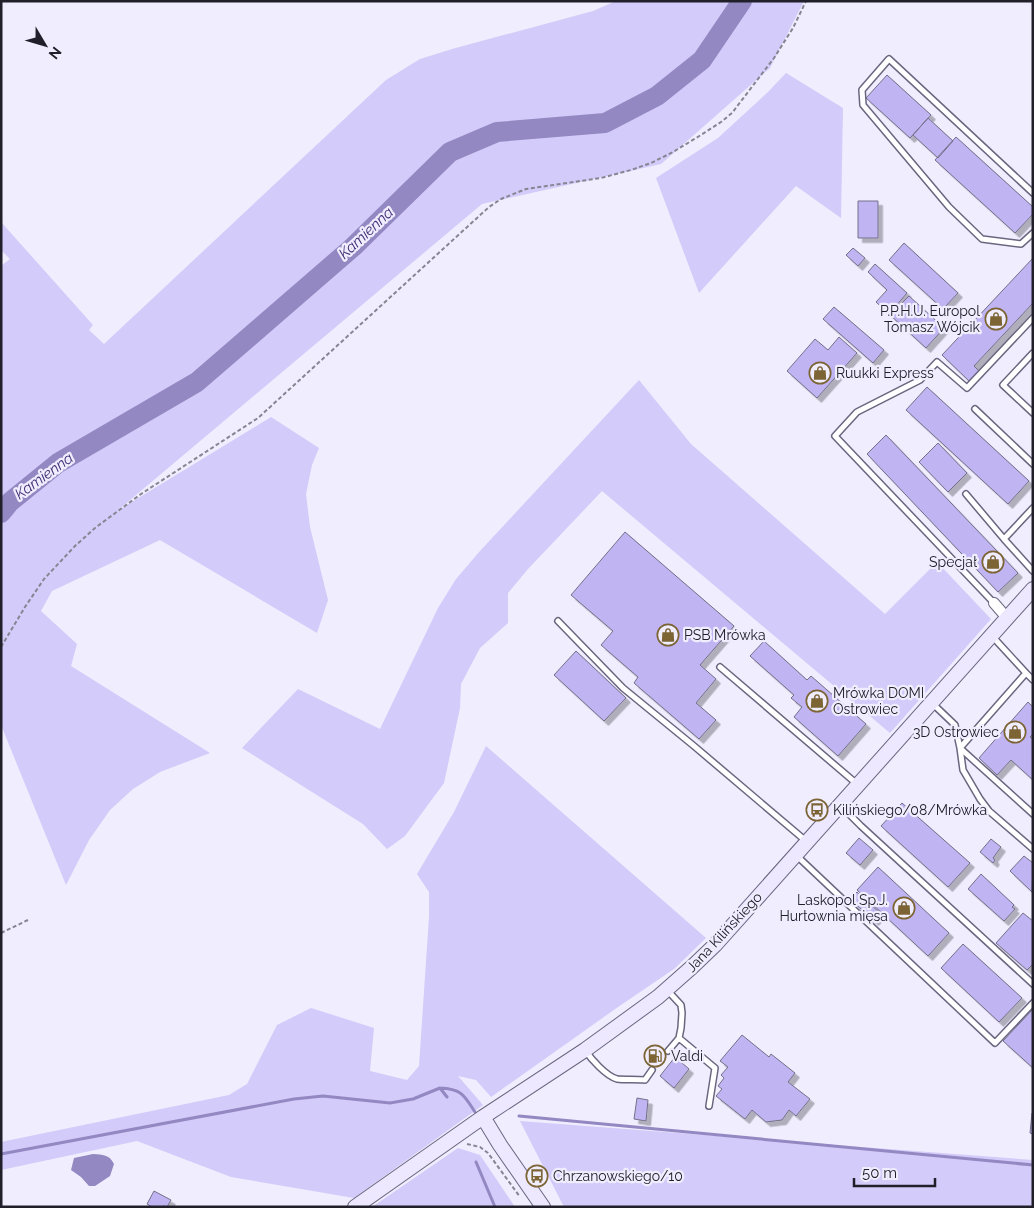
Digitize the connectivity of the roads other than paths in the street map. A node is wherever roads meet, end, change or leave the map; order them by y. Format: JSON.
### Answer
{"nodes":[{"id":1,"x":1033,"y":193,"type":"edge"},
{"id":2,"x":1033,"y":233,"type":"edge"},
{"id":3,"x":1033,"y":318,"type":"edge"},
{"id":4,"x":1033,"y":353,"type":"edge"},
{"id":5,"x":975,"y":410,"type":"dead end"},
{"id":6,"x":1033,"y":413,"type":"edge"},
{"id":7,"x":1033,"y":464,"type":"edge"},
{"id":8,"x":966,"y":494,"type":"dead end"},
{"id":9,"x":1033,"y":508,"type":"edge"},
{"id":10,"x":1004,"y":539,"type":"junction"},
{"id":11,"x":1033,"y":571,"type":"edge"},
{"id":12,"x":1030,"y":596,"type":"edge"},
{"id":13,"x":994,"y":603,"type":"joint"},
{"id":14,"x":1007,"y":618,"type":"junction"},
{"id":15,"x":558,"y":621,"type":"dead end"},
{"id":16,"x":991,"y":635,"type":"junction"},
{"id":17,"x":720,"y":668,"type":"dead end"},
{"id":18,"x":1026,"y":673,"type":"junction"},
{"id":19,"x":1033,"y":680,"type":"edge"},
{"id":20,"x":931,"y":702,"type":"junction"},
{"id":21,"x":960,"y":748,"type":"junction"},
{"id":22,"x":857,"y":785,"type":"junction"},
{"id":23,"x":839,"y":805,"type":"junction"},
{"id":24,"x":1033,"y":814,"type":"edge"},
{"id":25,"x":806,"y":842,"type":"junction"},
{"id":26,"x":1033,"y":848,"type":"edge"},
{"id":27,"x":795,"y":854,"type":"junction"},
{"id":28,"x":1033,"y":984,"type":"edge"},
{"id":29,"x":667,"y":989,"type":"junction"},
{"id":30,"x":1033,"y":1003,"type":"edge"},
{"id":31,"x":679,"y":1038,"type":"junction"},
{"id":32,"x":584,"y":1050,"type":"junction"},
{"id":33,"x":668,"y":1051,"type":"dead end"},
{"id":34,"x":652,"y":1070,"type":"dead end"},
{"id":35,"x":709,"y":1106,"type":"dead end"},
{"id":36,"x":483,"y":1117,"type":"junction"},
{"id":37,"x":360,"y":1205,"type":"edge"},
{"id":38,"x":543,"y":1207,"type":"edge"}],
"edges":[{"from":1,"to":2,"type":"lane"},
{"from":3,"to":13,"type":"lane"},
{"from":4,"to":6,"type":"lane"},
{"from":5,"to":7,"type":"lane"},
{"from":8,"to":10,"type":"lane"},
{"from":9,"to":10,"type":"lane"},
{"from":10,"to":11,"type":"lane"},
{"from":12,"to":14,"type":"street","name":"Jana Kilińskiego"},
{"from":13,"to":14,"type":"street"},
{"from":14,"to":16,"type":"street","name":"Jana Kilińskiego"},
{"from":15,"to":25,"type":"lane"},
{"from":16,"to":18,"type":"lane"},
{"from":16,"to":20,"type":"street","name":"Jana Kilińskiego"},
{"from":17,"to":22,"type":"lane"},
{"from":18,"to":19,"type":"lane"},
{"from":18,"to":21,"type":"lane"},
{"from":20,"to":21,"type":"lane"},
{"from":20,"to":22,"type":"street","name":"Jana Kilińskiego"},
{"from":21,"to":24,"type":"lane"},
{"from":21,"to":26,"type":"lane"},
{"from":22,"to":23,"type":"street","name":"Jana Kilińskiego"},
{"from":23,"to":25,"type":"street","name":"Jana Kilińskiego"},
{"from":23,"to":28,"type":"lane"},
{"from":25,"to":27,"type":"street","name":"Jana Kilińskiego"},
{"from":27,"to":29,"type":"street","name":"Jana Kilińskiego"},
{"from":27,"to":30,"type":"lane"},
{"from":29,"to":31,"type":"lane"},
{"from":29,"to":32,"type":"street","name":"Jana Kilińskiego"},
{"from":31,"to":33,"type":"lane"},
{"from":31,"to":35,"type":"lane"},
{"from":32,"to":34,"type":"lane"},
{"from":32,"to":36,"type":"street","name":"Jana Kilińskiego"},
{"from":36,"to":37,"type":"street","name":"Jana Kilińskiego"},
{"from":36,"to":38,"type":"street"}]}
